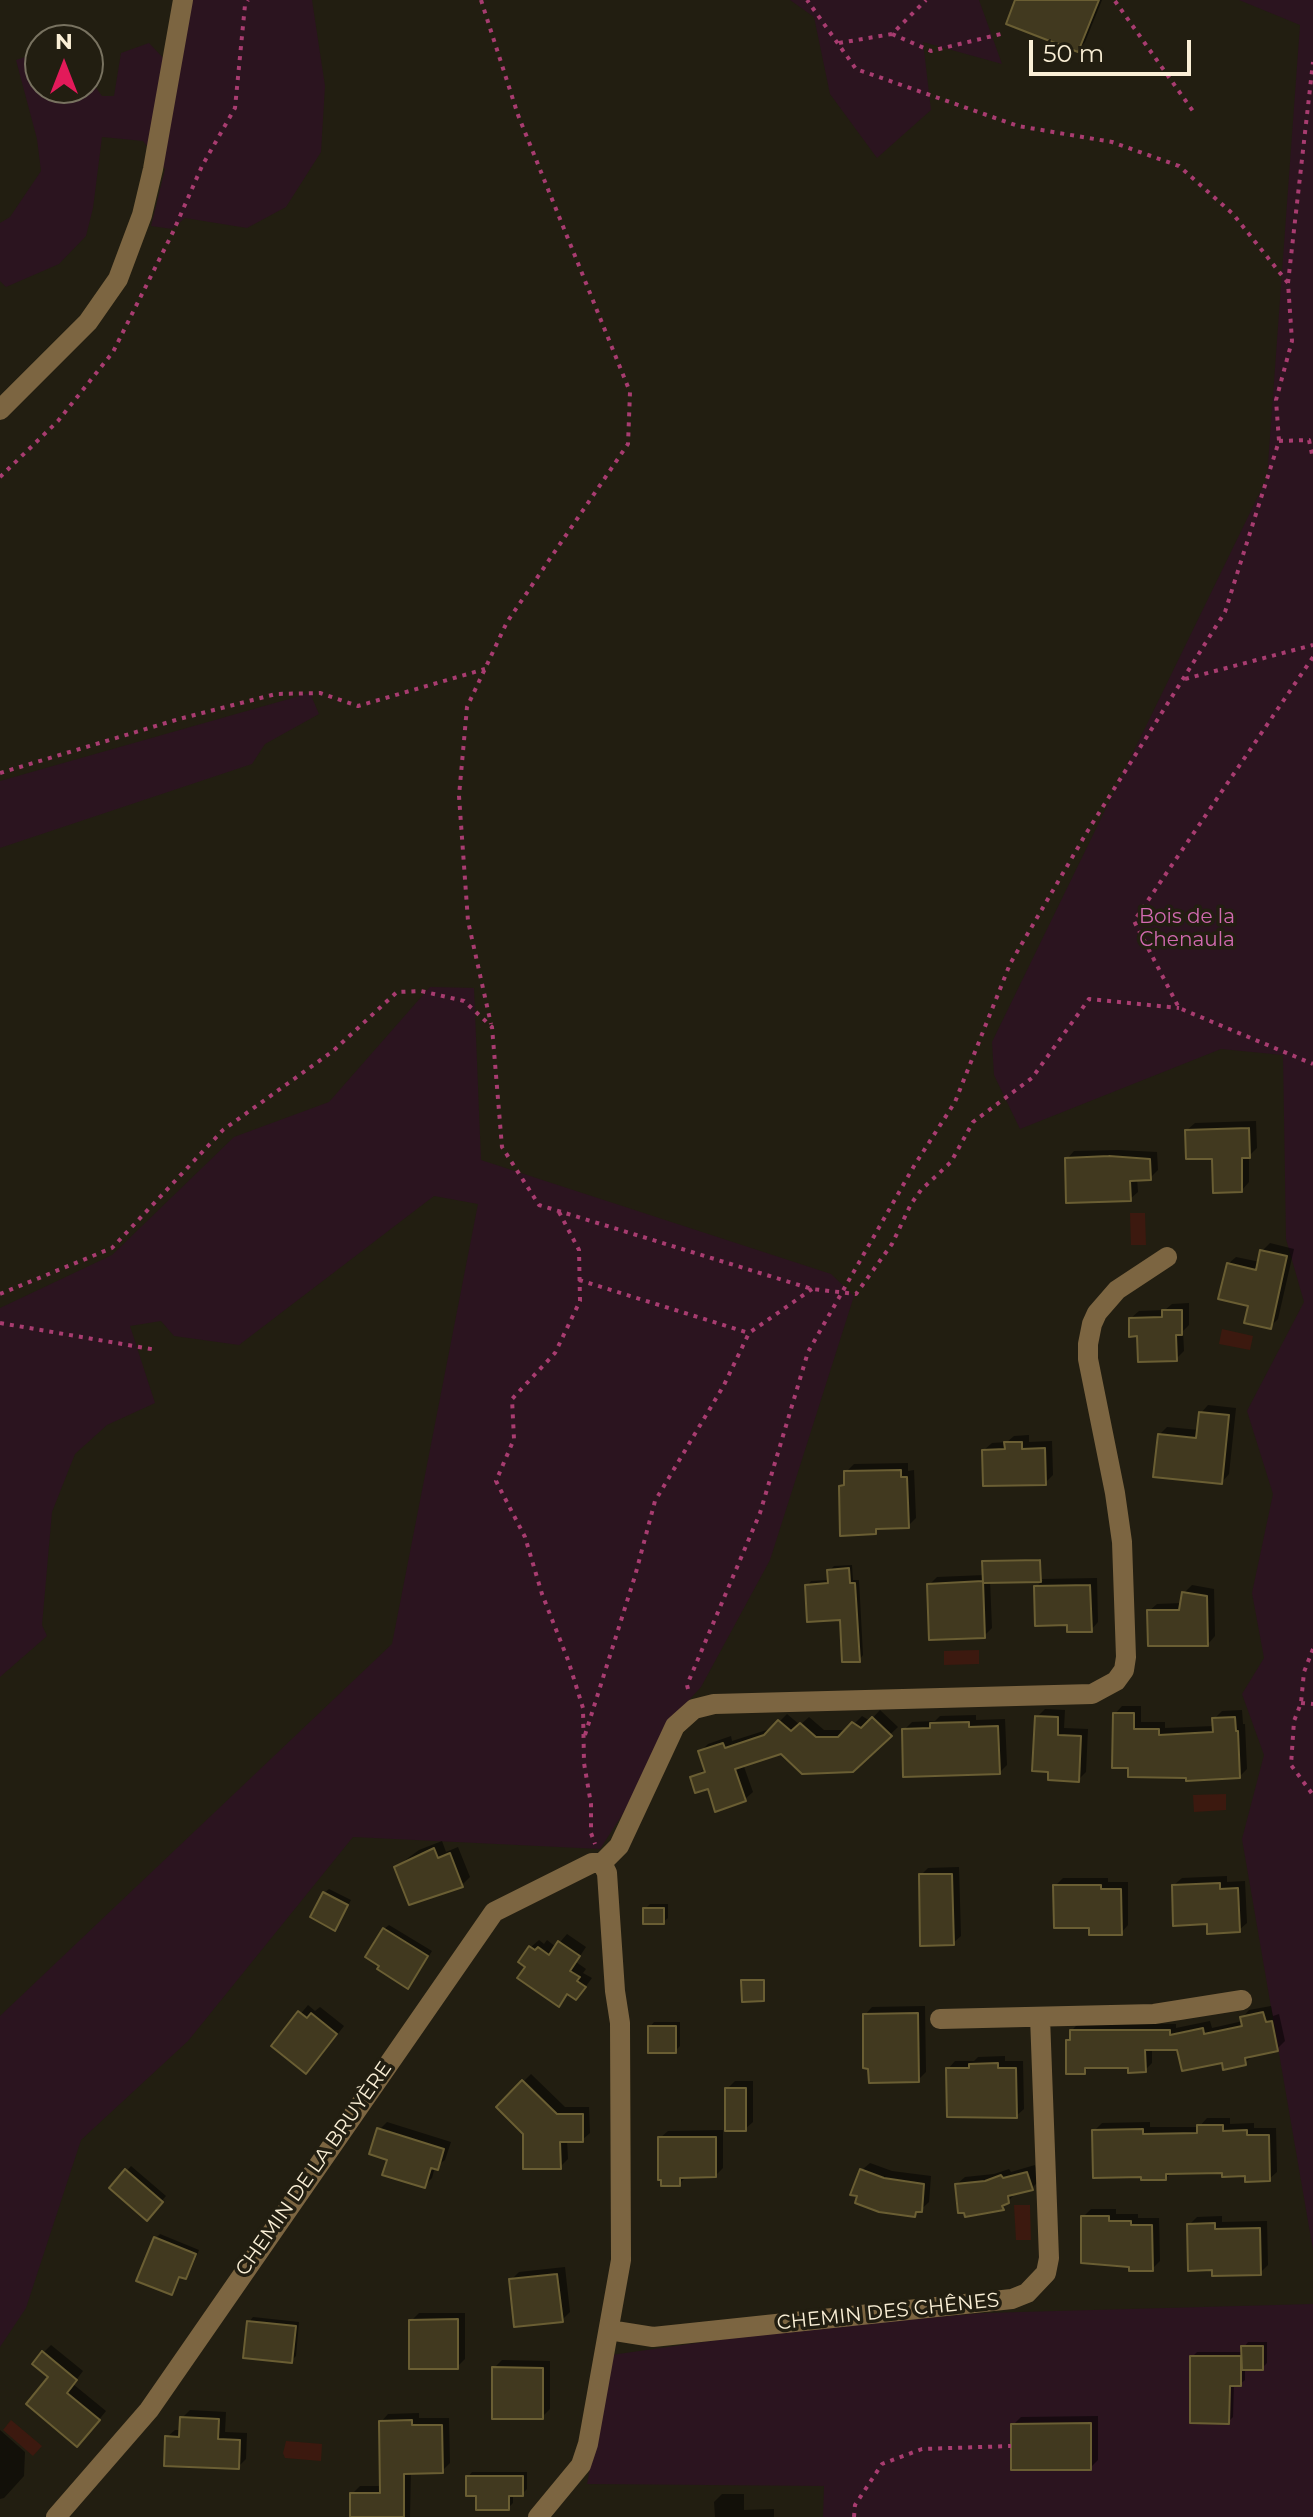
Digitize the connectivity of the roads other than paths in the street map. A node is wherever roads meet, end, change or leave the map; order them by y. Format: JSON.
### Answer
{"nodes":[{"id":1,"x":183,"y":0,"type":"edge"},
{"id":2,"x":0,"y":410,"type":"edge"},
{"id":3,"x":1167,"y":1257,"type":"dead end"},
{"id":4,"x":602,"y":1863,"type":"junction"},
{"id":5,"x":1242,"y":2000,"type":"dead end"},
{"id":6,"x":1040,"y":2017,"type":"junction"},
{"id":7,"x":940,"y":2019,"type":"dead end"},
{"id":8,"x":609,"y":2330,"type":"junction"},
{"id":9,"x":56,"y":2517,"type":"edge"},
{"id":10,"x":538,"y":2517,"type":"edge"}],
"edges":[{"from":1,"to":2,"type":"street"},
{"from":3,"to":4,"type":"street"},
{"from":4,"to":8,"type":"street"},
{"from":4,"to":9,"type":"street","name":"CHEMIN DE LA BRUYÈRE"},
{"from":5,"to":6,"type":"street"},
{"from":6,"to":7,"type":"street"},
{"from":6,"to":8,"type":"street","name":"CHEMIN DES CHÊNES"},
{"from":8,"to":10,"type":"street"}]}
